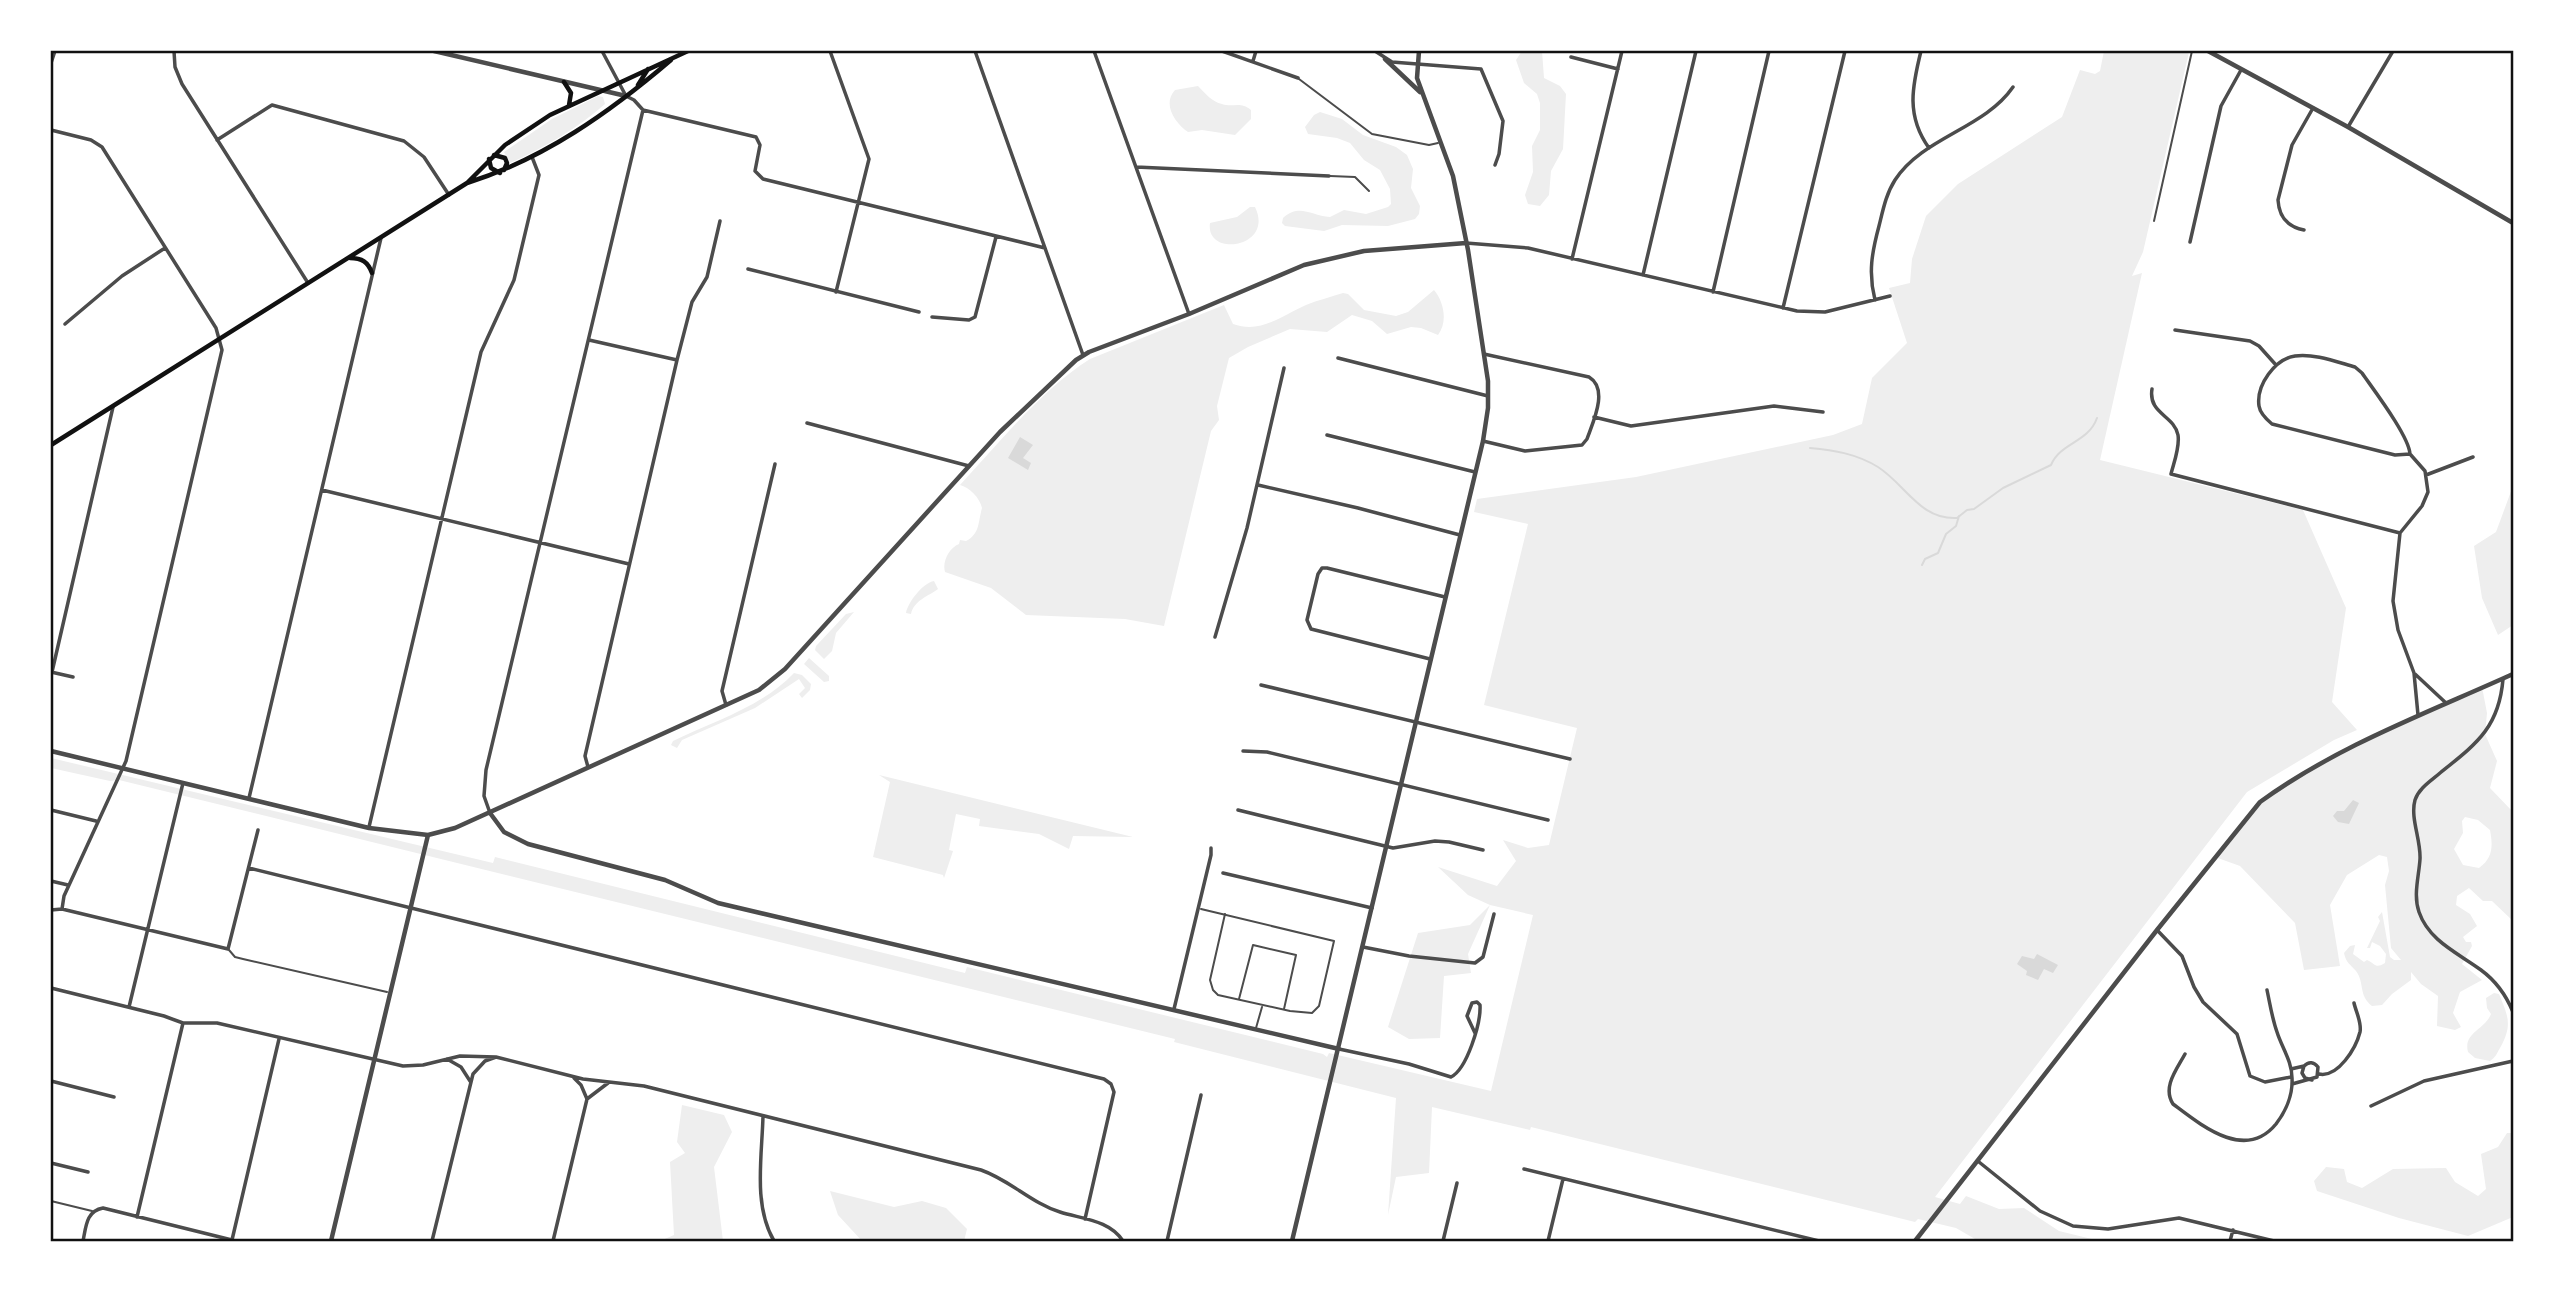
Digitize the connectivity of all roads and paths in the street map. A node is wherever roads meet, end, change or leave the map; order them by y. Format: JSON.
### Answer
{"nodes":[{"id":1,"x":55,"y":51,"type":"edge"},
{"id":2,"x":174,"y":51,"type":"edge"},
{"id":3,"x":434,"y":51,"type":"edge"},
{"id":4,"x":601,"y":51,"type":"edge"},
{"id":5,"x":688,"y":51,"type":"edge"},
{"id":6,"x":830,"y":51,"type":"edge"},
{"id":7,"x":975,"y":51,"type":"edge"},
{"id":8,"x":1094,"y":51,"type":"edge"},
{"id":9,"x":1222,"y":51,"type":"edge"},
{"id":10,"x":1256,"y":51,"type":"edge"},
{"id":11,"x":1376,"y":51,"type":"edge"},
{"id":12,"x":1419,"y":51,"type":"edge"},
{"id":13,"x":1622,"y":51,"type":"edge"},
{"id":14,"x":1696,"y":51,"type":"edge"},
{"id":15,"x":1769,"y":51,"type":"edge"},
{"id":16,"x":1845,"y":51,"type":"edge"},
{"id":17,"x":1921,"y":51,"type":"edge"},
{"id":18,"x":2192,"y":51,"type":"edge"},
{"id":19,"x":2208,"y":51,"type":"edge"},
{"id":20,"x":2393,"y":51,"type":"edge"},
{"id":21,"x":1571,"y":57,"type":"dead end"},
{"id":22,"x":1385,"y":59,"type":"junction"},
{"id":23,"x":671,"y":60,"type":"junction"},
{"id":24,"x":1252,"y":61,"type":"junction"},
{"id":25,"x":51,"y":63,"type":"edge"},
{"id":26,"x":1417,"y":66,"type":"junction"},
{"id":27,"x":648,"y":68,"type":"junction"},
{"id":28,"x":1618,"y":68,"type":"junction"},
{"id":29,"x":2242,"y":68,"type":"junction"},
{"id":30,"x":1298,"y":78,"type":"joint"},
{"id":31,"x":564,"y":82,"type":"junction"},
{"id":32,"x":620,"y":82,"type":"junction"},
{"id":33,"x":2013,"y":87,"type":"dead end"},
{"id":34,"x":636,"y":89,"type":"junction"},
{"id":35,"x":601,"y":91,"type":"junction"},
{"id":36,"x":1421,"y":92,"type":"junction"},
{"id":37,"x":626,"y":96,"type":"junction"},
{"id":38,"x":569,"y":105,"type":"junction"},
{"id":39,"x":2313,"y":107,"type":"junction"},
{"id":40,"x":643,"y":110,"type":"junction"},
{"id":41,"x":2348,"y":127,"type":"junction"},
{"id":42,"x":51,"y":130,"type":"edge"},
{"id":43,"x":217,"y":140,"type":"junction"},
{"id":44,"x":1440,"y":143,"type":"junction"},
{"id":45,"x":1929,"y":148,"type":"junction"},
{"id":46,"x":491,"y":156,"type":"junction"},
{"id":47,"x":532,"y":157,"type":"junction"},
{"id":48,"x":1495,"y":165,"type":"dead end"},
{"id":49,"x":1136,"y":167,"type":"junction"},
{"id":50,"x":502,"y":172,"type":"junction"},
{"id":51,"x":1329,"y":176,"type":"joint"},
{"id":52,"x":467,"y":183,"type":"junction"},
{"id":53,"x":1369,"y":191,"type":"dead end"},
{"id":54,"x":449,"y":195,"type":"junction"},
{"id":55,"x":858,"y":202,"type":"junction"},
{"id":56,"x":2154,"y":220,"type":"dead end"},
{"id":57,"x":720,"y":221,"type":"dead end"},
{"id":58,"x":2513,"y":223,"type":"edge"},
{"id":59,"x":2304,"y":230,"type":"dead end"},
{"id":60,"x":996,"y":237,"type":"junction"},
{"id":61,"x":381,"y":238,"type":"junction"},
{"id":62,"x":2190,"y":242,"type":"dead end"},
{"id":63,"x":1466,"y":243,"type":"junction"},
{"id":64,"x":165,"y":248,"type":"junction"},
{"id":65,"x":1045,"y":248,"type":"junction"},
{"id":66,"x":349,"y":257,"type":"junction"},
{"id":67,"x":1572,"y":259,"type":"junction"},
{"id":68,"x":748,"y":270,"type":"dead end"},
{"id":69,"x":372,"y":273,"type":"junction"},
{"id":70,"x":1643,"y":275,"type":"junction"},
{"id":71,"x":308,"y":283,"type":"junction"},
{"id":72,"x":836,"y":292,"type":"junction"},
{"id":73,"x":1713,"y":292,"type":"junction"},
{"id":74,"x":1890,"y":296,"type":"dead end"},
{"id":75,"x":1875,"y":300,"type":"junction"},
{"id":76,"x":1783,"y":308,"type":"junction"},
{"id":77,"x":919,"y":312,"type":"dead end"},
{"id":78,"x":1189,"y":314,"type":"junction"},
{"id":79,"x":932,"y":317,"type":"dead end"},
{"id":80,"x":65,"y":324,"type":"dead end"},
{"id":81,"x":2175,"y":330,"type":"dead end"},
{"id":82,"x":218,"y":338,"type":"junction"},
{"id":83,"x":589,"y":340,"type":"junction"},
{"id":84,"x":1484,"y":354,"type":"junction"},
{"id":85,"x":1083,"y":355,"type":"junction"},
{"id":86,"x":1338,"y":359,"type":"dead end"},
{"id":87,"x":677,"y":360,"type":"junction"},
{"id":88,"x":2276,"y":365,"type":"junction"},
{"id":89,"x":1284,"y":368,"type":"dead end"},
{"id":90,"x":2152,"y":389,"type":"dead end"},
{"id":91,"x":1488,"y":396,"type":"junction"},
{"id":92,"x":113,"y":405,"type":"junction"},
{"id":93,"x":1823,"y":412,"type":"dead end"},
{"id":94,"x":1594,"y":417,"type":"junction"},
{"id":95,"x":807,"y":423,"type":"dead end"},
{"id":96,"x":1326,"y":435,"type":"dead end"},
{"id":97,"x":1483,"y":441,"type":"junction"},
{"id":98,"x":51,"y":445,"type":"edge"},
{"id":99,"x":2410,"y":454,"type":"junction"},
{"id":100,"x":2473,"y":457,"type":"dead end"},
{"id":101,"x":775,"y":464,"type":"dead end"},
{"id":102,"x":968,"y":466,"type":"junction"},
{"id":103,"x":1475,"y":472,"type":"junction"},
{"id":104,"x":2426,"y":475,"type":"junction"},
{"id":105,"x":1257,"y":485,"type":"junction"},
{"id":106,"x":321,"y":491,"type":"junction"},
{"id":107,"x":442,"y":519,"type":"junction"},
{"id":108,"x":2400,"y":533,"type":"junction"},
{"id":109,"x":1460,"y":535,"type":"junction"},
{"id":110,"x":540,"y":543,"type":"junction"},
{"id":111,"x":630,"y":565,"type":"junction"},
{"id":112,"x":1445,"y":597,"type":"junction"},
{"id":113,"x":1215,"y":636,"type":"dead end"},
{"id":114,"x":1430,"y":659,"type":"junction"},
{"id":115,"x":51,"y":672,"type":"edge"},
{"id":116,"x":2414,"y":673,"type":"junction"},
{"id":117,"x":2513,"y":674,"type":"edge"},
{"id":118,"x":73,"y":677,"type":"dead end"},
{"id":119,"x":2503,"y":679,"type":"junction"},
{"id":120,"x":1261,"y":685,"type":"dead end"},
{"id":121,"x":2446,"y":703,"type":"junction"},
{"id":122,"x":726,"y":705,"type":"junction"},
{"id":123,"x":2418,"y":715,"type":"junction"},
{"id":124,"x":1416,"y":722,"type":"junction"},
{"id":125,"x":51,"y":751,"type":"edge"},
{"id":126,"x":1243,"y":751,"type":"dead end"},
{"id":127,"x":1570,"y":759,"type":"dead end"},
{"id":128,"x":122,"y":769,"type":"junction"},
{"id":129,"x":589,"y":769,"type":"junction"},
{"id":130,"x":183,"y":783,"type":"junction"},
{"id":131,"x":1402,"y":784,"type":"junction"},
{"id":132,"x":249,"y":800,"type":"junction"},
{"id":133,"x":51,"y":810,"type":"edge"},
{"id":134,"x":1238,"y":810,"type":"dead end"},
{"id":135,"x":490,"y":813,"type":"junction"},
{"id":136,"x":1548,"y":820,"type":"dead end"},
{"id":137,"x":96,"y":821,"type":"junction"},
{"id":138,"x":369,"y":828,"type":"junction"},
{"id":139,"x":258,"y":830,"type":"dead end"},
{"id":140,"x":428,"y":835,"type":"junction"},
{"id":141,"x":1387,"y":846,"type":"junction"},
{"id":142,"x":1211,"y":848,"type":"dead end"},
{"id":143,"x":1483,"y":850,"type":"dead end"},
{"id":144,"x":249,"y":868,"type":"junction"},
{"id":145,"x":1223,"y":873,"type":"dead end"},
{"id":146,"x":51,"y":881,"type":"edge"},
{"id":147,"x":68,"y":885,"type":"junction"},
{"id":148,"x":411,"y":907,"type":"junction"},
{"id":149,"x":1199,"y":908,"type":"junction"},
{"id":150,"x":1372,"y":908,"type":"junction"},
{"id":151,"x":62,"y":909,"type":"junction"},
{"id":152,"x":51,"y":910,"type":"edge"},
{"id":153,"x":1224,"y":914,"type":"junction"},
{"id":154,"x":1494,"y":914,"type":"dead end"},
{"id":155,"x":147,"y":930,"type":"junction"},
{"id":156,"x":2157,"y":930,"type":"junction"},
{"id":157,"x":1363,"y":947,"type":"junction"},
{"id":158,"x":228,"y":950,"type":"junction"},
{"id":159,"x":51,"y":988,"type":"edge"},
{"id":160,"x":2267,"y":989,"type":"dead end"},
{"id":161,"x":391,"y":993,"type":"junction"},
{"id":162,"x":1239,"y":1000,"type":"junction"},
{"id":163,"x":2354,"y":1003,"type":"dead end"},
{"id":164,"x":1262,"y":1005,"type":"junction"},
{"id":165,"x":129,"y":1007,"type":"junction"},
{"id":166,"x":1174,"y":1009,"type":"junction"},
{"id":167,"x":1284,"y":1010,"type":"junction"},
{"id":168,"x":2513,"y":1012,"type":"edge"},
{"id":169,"x":183,"y":1023,"type":"junction"},
{"id":170,"x":1256,"y":1030,"type":"junction"},
{"id":171,"x":1475,"y":1033,"type":"junction"},
{"id":172,"x":279,"y":1039,"type":"junction"},
{"id":173,"x":1339,"y":1049,"type":"junction"},
{"id":174,"x":2185,"y":1054,"type":"dead end"},
{"id":175,"x":496,"y":1057,"type":"junction"},
{"id":176,"x":447,"y":1059,"type":"junction"},
{"id":177,"x":374,"y":1061,"type":"junction"},
{"id":178,"x":2513,"y":1061,"type":"edge"},
{"id":179,"x":2304,"y":1066,"type":"junction"},
{"id":180,"x":2291,"y":1069,"type":"junction"},
{"id":181,"x":2319,"y":1074,"type":"junction"},
{"id":182,"x":572,"y":1076,"type":"junction"},
{"id":183,"x":2292,"y":1076,"type":"junction"},
{"id":184,"x":2312,"y":1080,"type":"junction"},
{"id":185,"x":51,"y":1081,"type":"edge"},
{"id":186,"x":608,"y":1082,"type":"junction"},
{"id":187,"x":470,"y":1083,"type":"junction"},
{"id":188,"x":2292,"y":1084,"type":"junction"},
{"id":189,"x":1201,"y":1095,"type":"dead end"},
{"id":190,"x":114,"y":1097,"type":"dead end"},
{"id":191,"x":587,"y":1099,"type":"junction"},
{"id":192,"x":2371,"y":1106,"type":"dead end"},
{"id":193,"x":763,"y":1116,"type":"junction"},
{"id":194,"x":1979,"y":1162,"type":"junction"},
{"id":195,"x":51,"y":1163,"type":"edge"},
{"id":196,"x":1524,"y":1169,"type":"dead end"},
{"id":197,"x":88,"y":1172,"type":"dead end"},
{"id":198,"x":1563,"y":1178,"type":"junction"},
{"id":199,"x":1457,"y":1182,"type":"dead end"},
{"id":200,"x":51,"y":1201,"type":"edge"},
{"id":201,"x":92,"y":1211,"type":"junction"},
{"id":202,"x":137,"y":1217,"type":"junction"},
{"id":203,"x":1085,"y":1219,"type":"junction"},
{"id":204,"x":2233,"y":1230,"type":"junction"},
{"id":205,"x":1804,"y":1240,"type":"edge"},
{"id":206,"x":83,"y":1241,"type":"edge"},
{"id":207,"x":234,"y":1241,"type":"edge"},
{"id":208,"x":331,"y":1241,"type":"edge"},
{"id":209,"x":432,"y":1241,"type":"edge"},
{"id":210,"x":553,"y":1241,"type":"edge"},
{"id":211,"x":774,"y":1241,"type":"edge"},
{"id":212,"x":1123,"y":1241,"type":"edge"},
{"id":213,"x":1167,"y":1241,"type":"edge"},
{"id":214,"x":1292,"y":1241,"type":"edge"},
{"id":215,"x":1443,"y":1241,"type":"edge"},
{"id":216,"x":1548,"y":1241,"type":"edge"},
{"id":217,"x":1819,"y":1241,"type":"edge"},
{"id":218,"x":1915,"y":1241,"type":"edge"},
{"id":219,"x":2231,"y":1241,"type":"edge"},
{"id":220,"x":2274,"y":1241,"type":"edge"}],
"edges":[{"from":1,"to":25,"type":"street"},
{"from":2,"to":43,"type":"street"},
{"from":3,"to":31,"type":"street"},
{"from":4,"to":32,"type":"street"},
{"from":5,"to":23,"type":"main road"},
{"from":6,"to":55,"type":"street"},
{"from":7,"to":65,"type":"street"},
{"from":8,"to":49,"type":"street"},
{"from":9,"to":24,"type":"street"},
{"from":10,"to":24,"type":"street"},
{"from":11,"to":22,"type":"street"},
{"from":12,"to":26,"type":"street"},
{"from":13,"to":28,"type":"street"},
{"from":14,"to":70,"type":"street"},
{"from":15,"to":73,"type":"street"},
{"from":16,"to":76,"type":"street"},
{"from":17,"to":45,"type":"street"},
{"from":18,"to":56,"type":"lane"},
{"from":19,"to":29,"type":"street"},
{"from":20,"to":41,"type":"street"},
{"from":21,"to":28,"type":"street"},
{"from":22,"to":26,"type":"street"},
{"from":22,"to":36,"type":"street"},
{"from":23,"to":27,"type":"main road"},
{"from":23,"to":34,"type":"main road"},
{"from":24,"to":30,"type":"street"},
{"from":26,"to":36,"type":"street"},
{"from":26,"to":48,"type":"street"},
{"from":27,"to":32,"type":"main road"},
{"from":27,"to":34,"type":"main road"},
{"from":28,"to":67,"type":"street"},
{"from":29,"to":39,"type":"street"},
{"from":29,"to":62,"type":"street"},
{"from":30,"to":44,"type":"lane"},
{"from":31,"to":35,"type":"street"},
{"from":31,"to":38,"type":"main road"},
{"from":32,"to":35,"type":"main road"},
{"from":32,"to":37,"type":"street"},
{"from":33,"to":45,"type":"street"},
{"from":34,"to":37,"type":"main road"},
{"from":35,"to":37,"type":"street"},
{"from":35,"to":38,"type":"main road"},
{"from":36,"to":44,"type":"street"},
{"from":37,"to":40,"type":"street"},
{"from":37,"to":47,"type":"main road"},
{"from":38,"to":46,"type":"main road"},
{"from":39,"to":41,"type":"street"},
{"from":39,"to":59,"type":"street"},
{"from":40,"to":55,"type":"street"},
{"from":40,"to":83,"type":"street"},
{"from":41,"to":58,"type":"street"},
{"from":42,"to":64,"type":"street"},
{"from":43,"to":54,"type":"street"},
{"from":43,"to":71,"type":"street"},
{"from":44,"to":63,"type":"street"},
{"from":45,"to":75,"type":"street"},
{"from":46,"to":50,"type":"main road"},
{"from":46,"to":50,"type":"main road"},
{"from":46,"to":52,"type":"main road"},
{"from":47,"to":50,"type":"main road"},
{"from":47,"to":107,"type":"street"},
{"from":49,"to":51,"type":"street"},
{"from":49,"to":78,"type":"street"},
{"from":50,"to":52,"type":"main road"},
{"from":51,"to":53,"type":"lane"},
{"from":52,"to":54,"type":"main road"},
{"from":54,"to":61,"type":"main road"},
{"from":55,"to":60,"type":"street"},
{"from":55,"to":72,"type":"street"},
{"from":57,"to":87,"type":"street"},
{"from":60,"to":65,"type":"street"},
{"from":60,"to":79,"type":"street"},
{"from":61,"to":66,"type":"main road"},
{"from":61,"to":69,"type":"street"},
{"from":63,"to":67,"type":"street"},
{"from":63,"to":78,"type":"street"},
{"from":63,"to":84,"type":"street"},
{"from":64,"to":80,"type":"street"},
{"from":64,"to":82,"type":"street"},
{"from":65,"to":85,"type":"street"},
{"from":66,"to":69,"type":"main road"},
{"from":66,"to":71,"type":"main road"},
{"from":67,"to":70,"type":"street"},
{"from":68,"to":72,"type":"street"},
{"from":69,"to":106,"type":"street"},
{"from":70,"to":73,"type":"street"},
{"from":71,"to":82,"type":"main road"},
{"from":72,"to":77,"type":"street"},
{"from":73,"to":76,"type":"street"},
{"from":74,"to":75,"type":"street"},
{"from":75,"to":76,"type":"street"},
{"from":78,"to":85,"type":"street"},
{"from":81,"to":88,"type":"street"},
{"from":82,"to":92,"type":"main road"},
{"from":82,"to":128,"type":"street"},
{"from":83,"to":87,"type":"street"},
{"from":83,"to":110,"type":"street"},
{"from":84,"to":91,"type":"street"},
{"from":84,"to":94,"type":"street"},
{"from":85,"to":102,"type":"street"},
{"from":86,"to":91,"type":"street"},
{"from":87,"to":111,"type":"street"},
{"from":88,"to":99,"type":"street"},
{"from":88,"to":99,"type":"street"},
{"from":89,"to":105,"type":"street"},
{"from":90,"to":108,"type":"street"},
{"from":91,"to":97,"type":"street"},
{"from":92,"to":98,"type":"main road"},
{"from":92,"to":115,"type":"street"},
{"from":93,"to":94,"type":"street"},
{"from":94,"to":97,"type":"street"},
{"from":95,"to":102,"type":"street"},
{"from":96,"to":103,"type":"street"},
{"from":97,"to":103,"type":"street"},
{"from":99,"to":104,"type":"street"},
{"from":100,"to":104,"type":"street"},
{"from":101,"to":122,"type":"street"},
{"from":102,"to":122,"type":"street"},
{"from":103,"to":109,"type":"street"},
{"from":104,"to":108,"type":"street"},
{"from":105,"to":109,"type":"street"},
{"from":105,"to":113,"type":"street"},
{"from":106,"to":107,"type":"street"},
{"from":106,"to":132,"type":"street"},
{"from":107,"to":110,"type":"street"},
{"from":107,"to":138,"type":"street"},
{"from":108,"to":116,"type":"street"},
{"from":109,"to":112,"type":"street"},
{"from":110,"to":111,"type":"street"},
{"from":110,"to":135,"type":"street"},
{"from":111,"to":129,"type":"street"},
{"from":112,"to":114,"type":"street"},
{"from":112,"to":114,"type":"street"},
{"from":114,"to":124,"type":"street"},
{"from":115,"to":118,"type":"street"},
{"from":116,"to":121,"type":"street"},
{"from":116,"to":123,"type":"street"},
{"from":117,"to":119,"type":"street"},
{"from":119,"to":121,"type":"street"},
{"from":119,"to":168,"type":"street"},
{"from":120,"to":124,"type":"street"},
{"from":121,"to":123,"type":"street"},
{"from":122,"to":129,"type":"street"},
{"from":123,"to":156,"type":"street"},
{"from":124,"to":127,"type":"street"},
{"from":124,"to":131,"type":"street"},
{"from":125,"to":128,"type":"street"},
{"from":126,"to":131,"type":"street"},
{"from":128,"to":130,"type":"street"},
{"from":128,"to":137,"type":"street"},
{"from":129,"to":135,"type":"street"},
{"from":130,"to":132,"type":"street"},
{"from":130,"to":155,"type":"street"},
{"from":131,"to":136,"type":"street"},
{"from":131,"to":141,"type":"street"},
{"from":132,"to":138,"type":"street"},
{"from":133,"to":137,"type":"street"},
{"from":134,"to":141,"type":"street"},
{"from":135,"to":140,"type":"street"},
{"from":135,"to":166,"type":"street"},
{"from":137,"to":147,"type":"street"},
{"from":138,"to":140,"type":"street"},
{"from":139,"to":144,"type":"street"},
{"from":140,"to":148,"type":"street"},
{"from":141,"to":143,"type":"street"},
{"from":141,"to":150,"type":"street"},
{"from":142,"to":149,"type":"street"},
{"from":144,"to":148,"type":"street"},
{"from":144,"to":158,"type":"street"},
{"from":145,"to":150,"type":"street"},
{"from":146,"to":147,"type":"street"},
{"from":147,"to":151,"type":"street"},
{"from":148,"to":161,"type":"street"},
{"from":148,"to":203,"type":"street"},
{"from":149,"to":153,"type":"lane"},
{"from":149,"to":166,"type":"street"},
{"from":150,"to":157,"type":"street"},
{"from":151,"to":152,"type":"street"},
{"from":151,"to":155,"type":"street"},
{"from":153,"to":162,"type":"lane"},
{"from":153,"to":167,"type":"lane"},
{"from":154,"to":157,"type":"street"},
{"from":155,"to":158,"type":"street"},
{"from":155,"to":165,"type":"street"},
{"from":156,"to":183,"type":"street"},
{"from":156,"to":194,"type":"street"},
{"from":157,"to":173,"type":"street"},
{"from":158,"to":161,"type":"lane"},
{"from":159,"to":165,"type":"street"},
{"from":160,"to":180,"type":"street"},
{"from":161,"to":177,"type":"street"},
{"from":162,"to":164,"type":"lane"},
{"from":162,"to":167,"type":"lane"},
{"from":163,"to":181,"type":"street"},
{"from":164,"to":167,"type":"lane"},
{"from":164,"to":170,"type":"lane"},
{"from":165,"to":169,"type":"street"},
{"from":166,"to":170,"type":"street"},
{"from":169,"to":172,"type":"street"},
{"from":169,"to":202,"type":"street"},
{"from":170,"to":173,"type":"street"},
{"from":171,"to":171,"type":"street"},
{"from":171,"to":173,"type":"street"},
{"from":172,"to":177,"type":"street"},
{"from":172,"to":207,"type":"street"},
{"from":173,"to":214,"type":"street"},
{"from":174,"to":188,"type":"street"},
{"from":175,"to":176,"type":"street"},
{"from":175,"to":182,"type":"street"},
{"from":175,"to":187,"type":"street"},
{"from":176,"to":177,"type":"street"},
{"from":176,"to":187,"type":"street"},
{"from":177,"to":208,"type":"street"},
{"from":178,"to":192,"type":"street"},
{"from":179,"to":180,"type":"street"},
{"from":179,"to":181,"type":"street"},
{"from":179,"to":184,"type":"street"},
{"from":180,"to":183,"type":"street"},
{"from":181,"to":184,"type":"street"},
{"from":182,"to":186,"type":"street"},
{"from":182,"to":191,"type":"street"},
{"from":183,"to":188,"type":"street"},
{"from":184,"to":188,"type":"street"},
{"from":185,"to":190,"type":"street"},
{"from":186,"to":191,"type":"street"},
{"from":186,"to":193,"type":"street"},
{"from":187,"to":209,"type":"street"},
{"from":189,"to":213,"type":"street"},
{"from":191,"to":210,"type":"street"},
{"from":193,"to":203,"type":"street"},
{"from":193,"to":211,"type":"street"},
{"from":194,"to":204,"type":"street"},
{"from":194,"to":218,"type":"street"},
{"from":195,"to":197,"type":"street"},
{"from":196,"to":198,"type":"street"},
{"from":198,"to":205,"type":"street"},
{"from":198,"to":216,"type":"street"},
{"from":199,"to":215,"type":"street"},
{"from":200,"to":201,"type":"lane"},
{"from":201,"to":202,"type":"street"},
{"from":201,"to":206,"type":"street"},
{"from":202,"to":207,"type":"street"},
{"from":203,"to":212,"type":"street"},
{"from":204,"to":219,"type":"street"},
{"from":204,"to":220,"type":"street"},
{"from":205,"to":217,"type":"street"}]}
